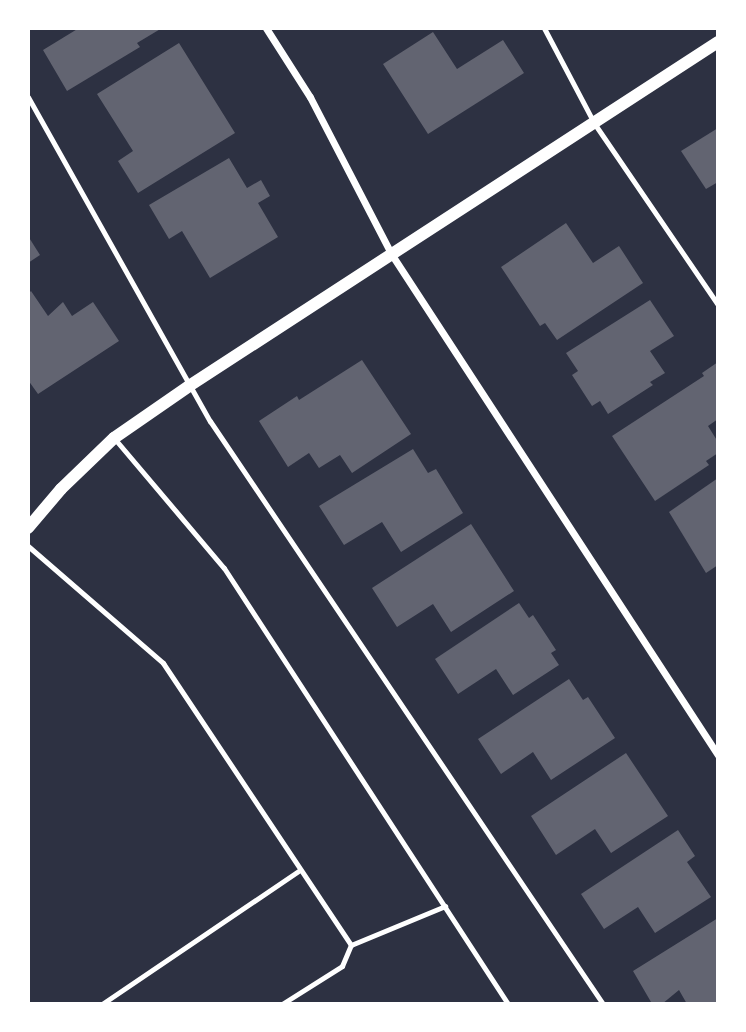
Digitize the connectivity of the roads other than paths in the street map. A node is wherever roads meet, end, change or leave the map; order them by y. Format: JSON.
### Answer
{"nodes":[{"id":1,"x":266,"y":28,"type":"edge"},
{"id":2,"x":544,"y":28,"type":"edge"},
{"id":3,"x":718,"y":42,"type":"edge"},
{"id":4,"x":28,"y":97,"type":"edge"},
{"id":5,"x":594,"y":123,"type":"junction"},
{"id":6,"x":392,"y":256,"type":"junction"},
{"id":7,"x":718,"y":305,"type":"edge"},
{"id":8,"x":189,"y":386,"type":"junction"},
{"id":9,"x":114,"y":438,"type":"junction"},
{"id":10,"x":28,"y":528,"type":"edge"},
{"id":11,"x":28,"y":546,"type":"edge"},
{"id":12,"x":718,"y":755,"type":"edge"},
{"id":13,"x":300,"y":870,"type":"junction"},
{"id":14,"x":445,"y":906,"type":"junction"},
{"id":15,"x":351,"y":945,"type":"junction"},
{"id":16,"x":102,"y":1004,"type":"edge"},
{"id":17,"x":282,"y":1004,"type":"edge"},
{"id":18,"x":508,"y":1004,"type":"edge"},
{"id":19,"x":603,"y":1004,"type":"edge"}],
"edges":[{"from":1,"to":6,"type":"street"},
{"from":2,"to":5,"type":"lane"},
{"from":3,"to":5,"type":"street"},
{"from":4,"to":8,"type":"lane"},
{"from":5,"to":6,"type":"street"},
{"from":5,"to":7,"type":"lane"},
{"from":6,"to":8,"type":"street"},
{"from":6,"to":12,"type":"street"},
{"from":8,"to":9,"type":"street"},
{"from":8,"to":19,"type":"lane"},
{"from":9,"to":10,"type":"street"},
{"from":9,"to":14,"type":"lane"},
{"from":11,"to":13,"type":"lane"},
{"from":13,"to":15,"type":"lane"},
{"from":13,"to":16,"type":"lane"},
{"from":14,"to":15,"type":"lane"},
{"from":14,"to":18,"type":"lane"},
{"from":15,"to":17,"type":"lane"}]}
